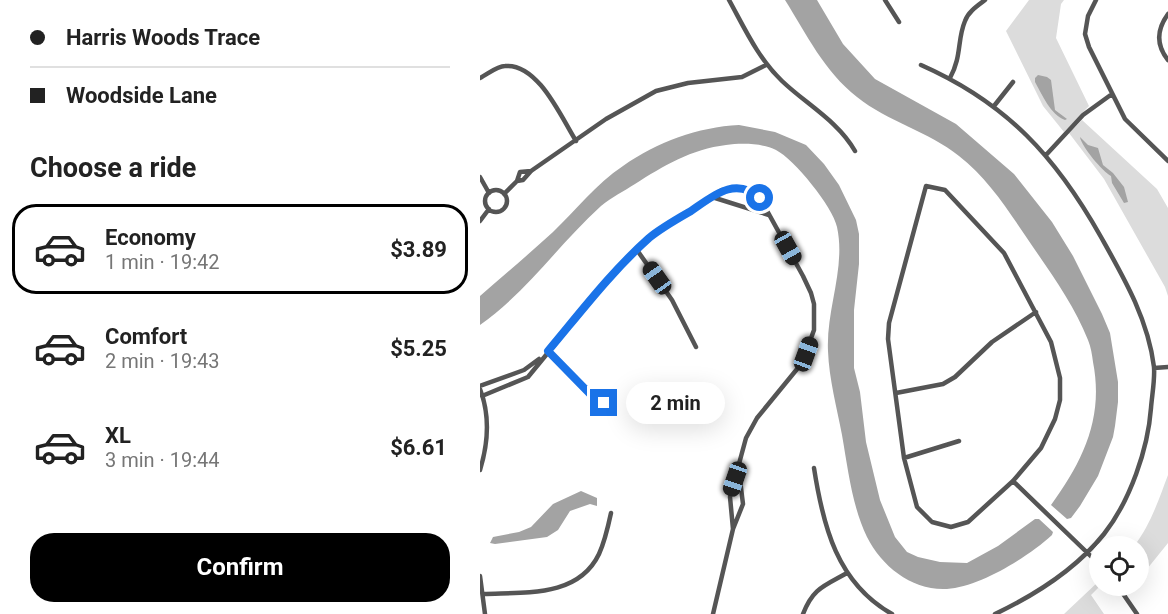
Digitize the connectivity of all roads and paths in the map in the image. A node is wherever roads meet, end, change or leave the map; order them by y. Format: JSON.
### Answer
{"nodes":[{"id":1,"x":729,"y":0,"type":"edge"},
{"id":2,"x":885,"y":0,"type":"edge"},
{"id":3,"x":984,"y":0,"type":"edge"},
{"id":4,"x":1096,"y":0,"type":"edge"},
{"id":5,"x":1168,"y":14,"type":"edge"},
{"id":6,"x":899,"y":22,"type":"dead end"},
{"id":7,"x":1168,"y":60,"type":"edge"},
{"id":8,"x":766,"y":65,"type":"junction"},
{"id":9,"x":921,"y":65,"type":"dead end"},
{"id":10,"x":480,"y":78,"type":"edge"},
{"id":11,"x":950,"y":78,"type":"junction"},
{"id":12,"x":1013,"y":82,"type":"dead end"},
{"id":13,"x":1112,"y":94,"type":"junction"},
{"id":14,"x":994,"y":106,"type":"junction"},
{"id":15,"x":576,"y":141,"type":"junction"},
{"id":16,"x":855,"y":151,"type":"dead end"},
{"id":17,"x":1046,"y":155,"type":"junction"},
{"id":18,"x":1168,"y":161,"type":"edge"},
{"id":19,"x":480,"y":177,"type":"edge"},
{"id":20,"x":489,"y":193,"type":"junction"},
{"id":21,"x":504,"y":194,"type":"junction"},
{"id":22,"x":712,"y":197,"type":"junction"},
{"id":23,"x":489,"y":209,"type":"junction"},
{"id":24,"x":770,"y":215,"type":"junction"},
{"id":25,"x":480,"y":221,"type":"edge"},
{"id":26,"x":637,"y":250,"type":"junction"},
{"id":27,"x":1036,"y":312,"type":"junction"},
{"id":28,"x":696,"y":346,"type":"dead end"},
{"id":29,"x":548,"y":351,"type":"junction"},
{"id":30,"x":1168,"y":367,"type":"edge"},
{"id":31,"x":1154,"y":368,"type":"junction"},
{"id":32,"x":480,"y":388,"type":"edge"},
{"id":33,"x":896,"y":393,"type":"junction"},
{"id":34,"x":482,"y":396,"type":"junction"},
{"id":35,"x":604,"y":403,"type":"dead end"},
{"id":36,"x":959,"y":441,"type":"dead end"},
{"id":37,"x":904,"y":458,"type":"junction"},
{"id":38,"x":814,"y":468,"type":"dead end"},
{"id":39,"x":739,"y":469,"type":"junction"},
{"id":40,"x":480,"y":470,"type":"edge"},
{"id":41,"x":1013,"y":481,"type":"junction"},
{"id":42,"x":611,"y":513,"type":"dead end"},
{"id":43,"x":733,"y":529,"type":"junction"},
{"id":44,"x":1086,"y":552,"type":"junction"},
{"id":45,"x":1089,"y":555,"type":"edge"},
{"id":46,"x":847,"y":573,"type":"junction"},
{"id":47,"x":480,"y":576,"type":"edge"},
{"id":48,"x":483,"y":594,"type":"junction"},
{"id":49,"x":1125,"y":596,"type":"edge"},
{"id":50,"x":485,"y":614,"type":"edge"},
{"id":51,"x":712,"y":614,"type":"edge"},
{"id":52,"x":803,"y":614,"type":"edge"},
{"id":53,"x":892,"y":614,"type":"edge"},
{"id":54,"x":995,"y":614,"type":"edge"},
{"id":55,"x":1137,"y":614,"type":"edge"}],
"edges":[{"from":1,"to":8,"type":"street"},
{"from":2,"to":6,"type":"street"},
{"from":3,"to":11,"type":"street"},
{"from":4,"to":13,"type":"street"},
{"from":5,"to":7,"type":"street"},
{"from":8,"to":15,"type":"street"},
{"from":8,"to":16,"type":"street"},
{"from":9,"to":11,"type":"street"},
{"from":10,"to":15,"type":"street"},
{"from":11,"to":14,"type":"street"},
{"from":12,"to":14,"type":"street"},
{"from":13,"to":17,"type":"street"},
{"from":13,"to":18,"type":"street"},
{"from":14,"to":17,"type":"street"},
{"from":15,"to":21,"type":"street"},
{"from":17,"to":31,"type":"street"},
{"from":19,"to":20,"type":"street"},
{"from":20,"to":21,"type":"street"},
{"from":20,"to":23,"type":"street"},
{"from":21,"to":23,"type":"street"},
{"from":22,"to":24,"type":"street"},
{"from":22,"to":24,"type":"street"},
{"from":22,"to":26,"type":"street"},
{"from":23,"to":25,"type":"street"},
{"from":24,"to":39,"type":"street"},
{"from":26,"to":28,"type":"street"},
{"from":26,"to":29,"type":"street"},
{"from":27,"to":33,"type":"street"},
{"from":27,"to":33,"type":"street"},
{"from":27,"to":41,"type":"street"},
{"from":29,"to":32,"type":"street"},
{"from":29,"to":34,"type":"street"},
{"from":29,"to":35,"type":"street"},
{"from":30,"to":31,"type":"street"},
{"from":31,"to":44,"type":"street"},
{"from":32,"to":34,"type":"street"},
{"from":33,"to":37,"type":"street"},
{"from":34,"to":40,"type":"street"},
{"from":36,"to":37,"type":"street"},
{"from":37,"to":41,"type":"street"},
{"from":38,"to":46,"type":"street"},
{"from":39,"to":43,"type":"street"},
{"from":39,"to":43,"type":"street"},
{"from":41,"to":44,"type":"street"},
{"from":42,"to":48,"type":"street"},
{"from":43,"to":51,"type":"street"},
{"from":44,"to":45,"type":"street"},
{"from":44,"to":54,"type":"street"},
{"from":46,"to":52,"type":"street"},
{"from":46,"to":53,"type":"street"},
{"from":47,"to":48,"type":"street"},
{"from":48,"to":50,"type":"street"},
{"from":49,"to":55,"type":"street"}]}
